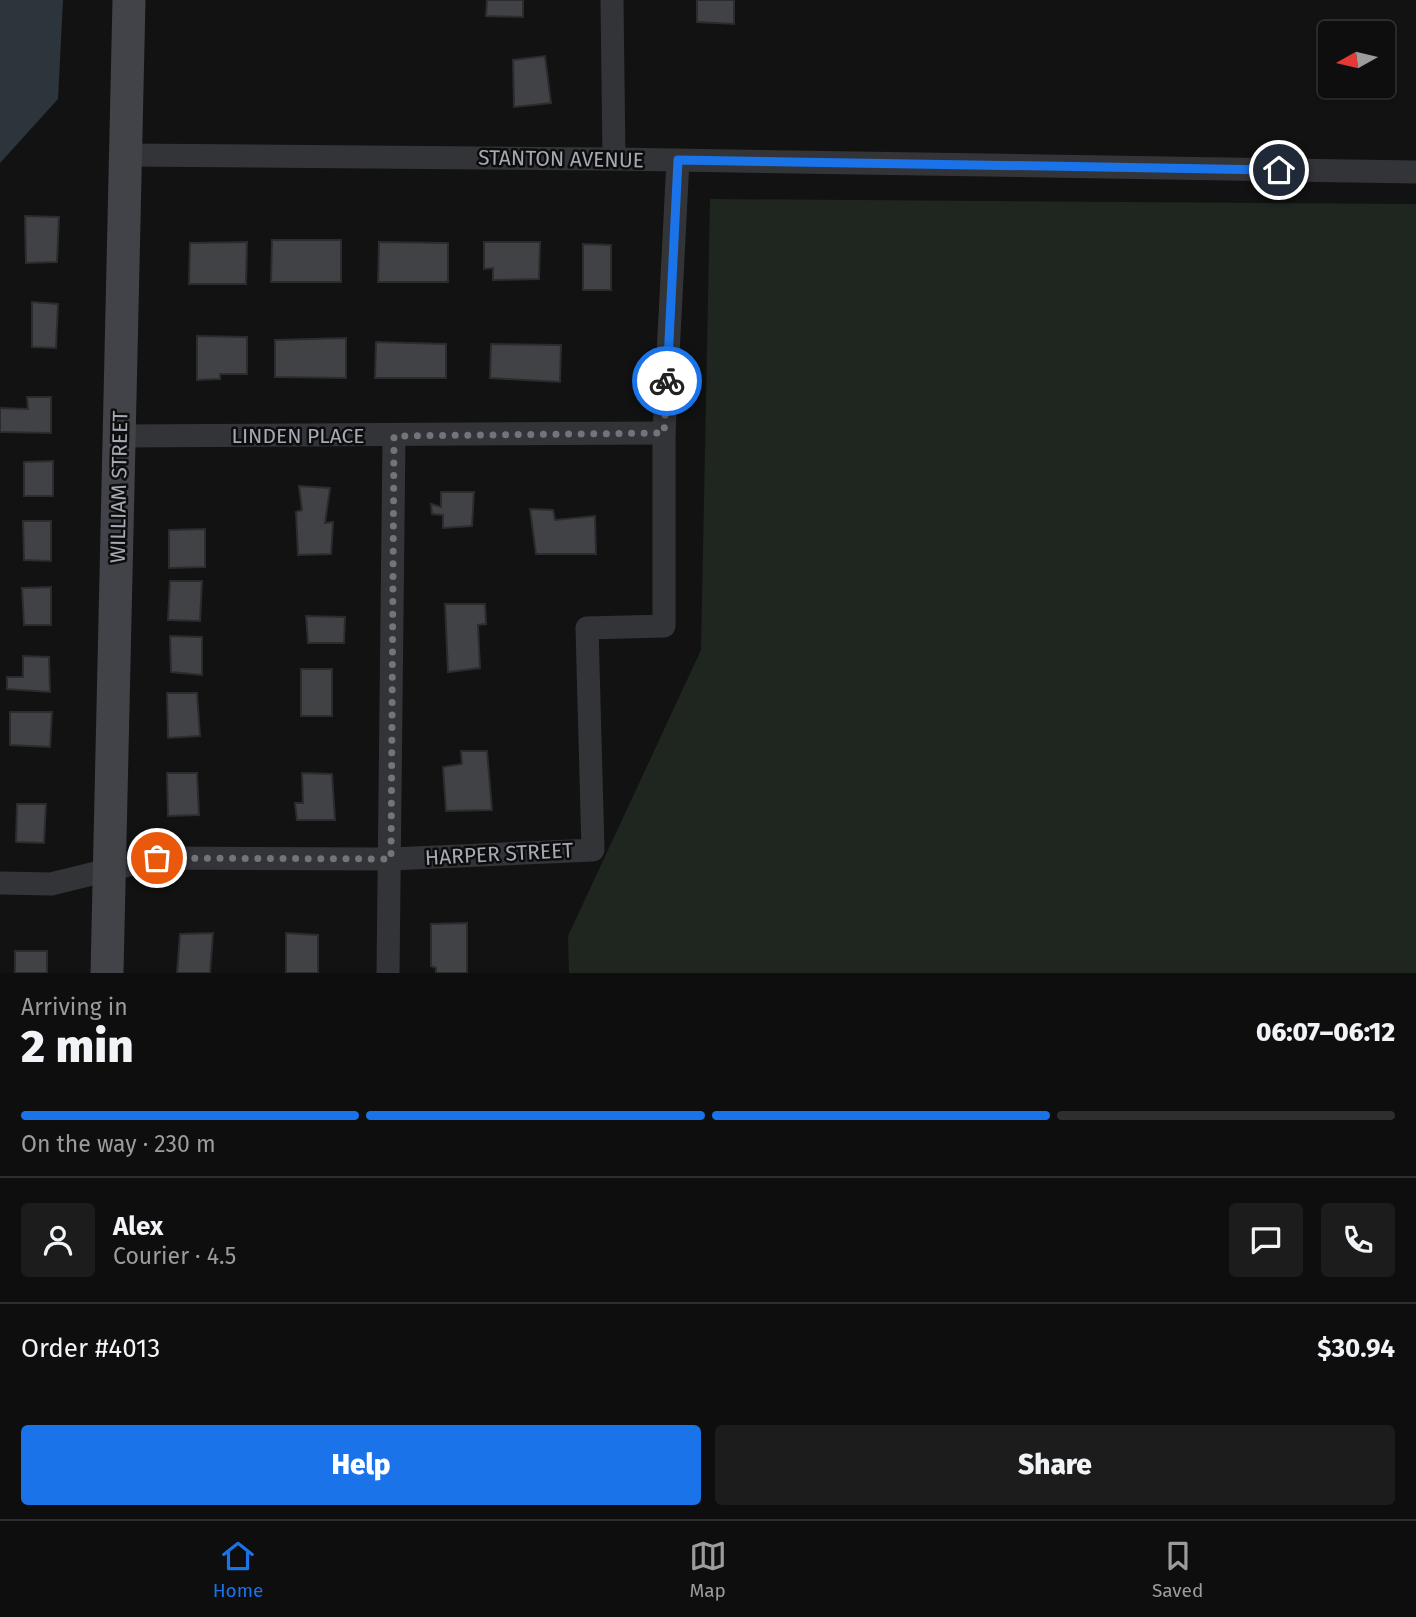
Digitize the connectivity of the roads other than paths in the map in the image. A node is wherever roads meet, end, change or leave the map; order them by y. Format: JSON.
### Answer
{"nodes":[{"id":1,"x":129,"y":0,"type":"edge"},
{"id":2,"x":611,"y":1,"type":"edge"},
{"id":3,"x":126,"y":155,"type":"junction"},
{"id":4,"x":614,"y":159,"type":"junction"},
{"id":5,"x":678,"y":160,"type":"junction"},
{"id":6,"x":1416,"y":172,"type":"edge"},
{"id":7,"x":664,"y":433,"type":"junction"},
{"id":8,"x":121,"y":436,"type":"junction"},
{"id":9,"x":394,"y":436,"type":"junction"},
{"id":10,"x":391,"y":859,"type":"junction"},
{"id":11,"x":111,"y":867,"type":"junction"},
{"id":12,"x":0,"y":883,"type":"edge"},
{"id":13,"x":107,"y":973,"type":"edge"},
{"id":14,"x":388,"y":973,"type":"edge"}],
"edges":[{"from":1,"to":3,"type":"main road","name":"WILLIAM STREET"},
{"from":2,"to":4,"type":"street"},
{"from":3,"to":4,"type":"street","name":"STANTON AVENUE"},
{"from":3,"to":8,"type":"main road","name":"WILLIAM STREET"},
{"from":4,"to":5,"type":"street","name":"STANTON AVENUE"},
{"from":5,"to":6,"type":"street","name":"STANTON AVENUE"},
{"from":5,"to":7,"type":"street"},
{"from":7,"to":9,"type":"street","name":"LINDEN PLACE"},
{"from":7,"to":10,"type":"street","name":"HARPER STREET"},
{"from":8,"to":9,"type":"street","name":"LINDEN PLACE"},
{"from":8,"to":11,"type":"main road","name":"WILLIAM STREET"},
{"from":9,"to":10,"type":"street"},
{"from":10,"to":11,"type":"street","name":"HARPER STREET"},
{"from":10,"to":14,"type":"street"},
{"from":11,"to":12,"type":"street","name":"HARPER STREET"},
{"from":11,"to":13,"type":"main road","name":"WILLIAM STREET"}]}
